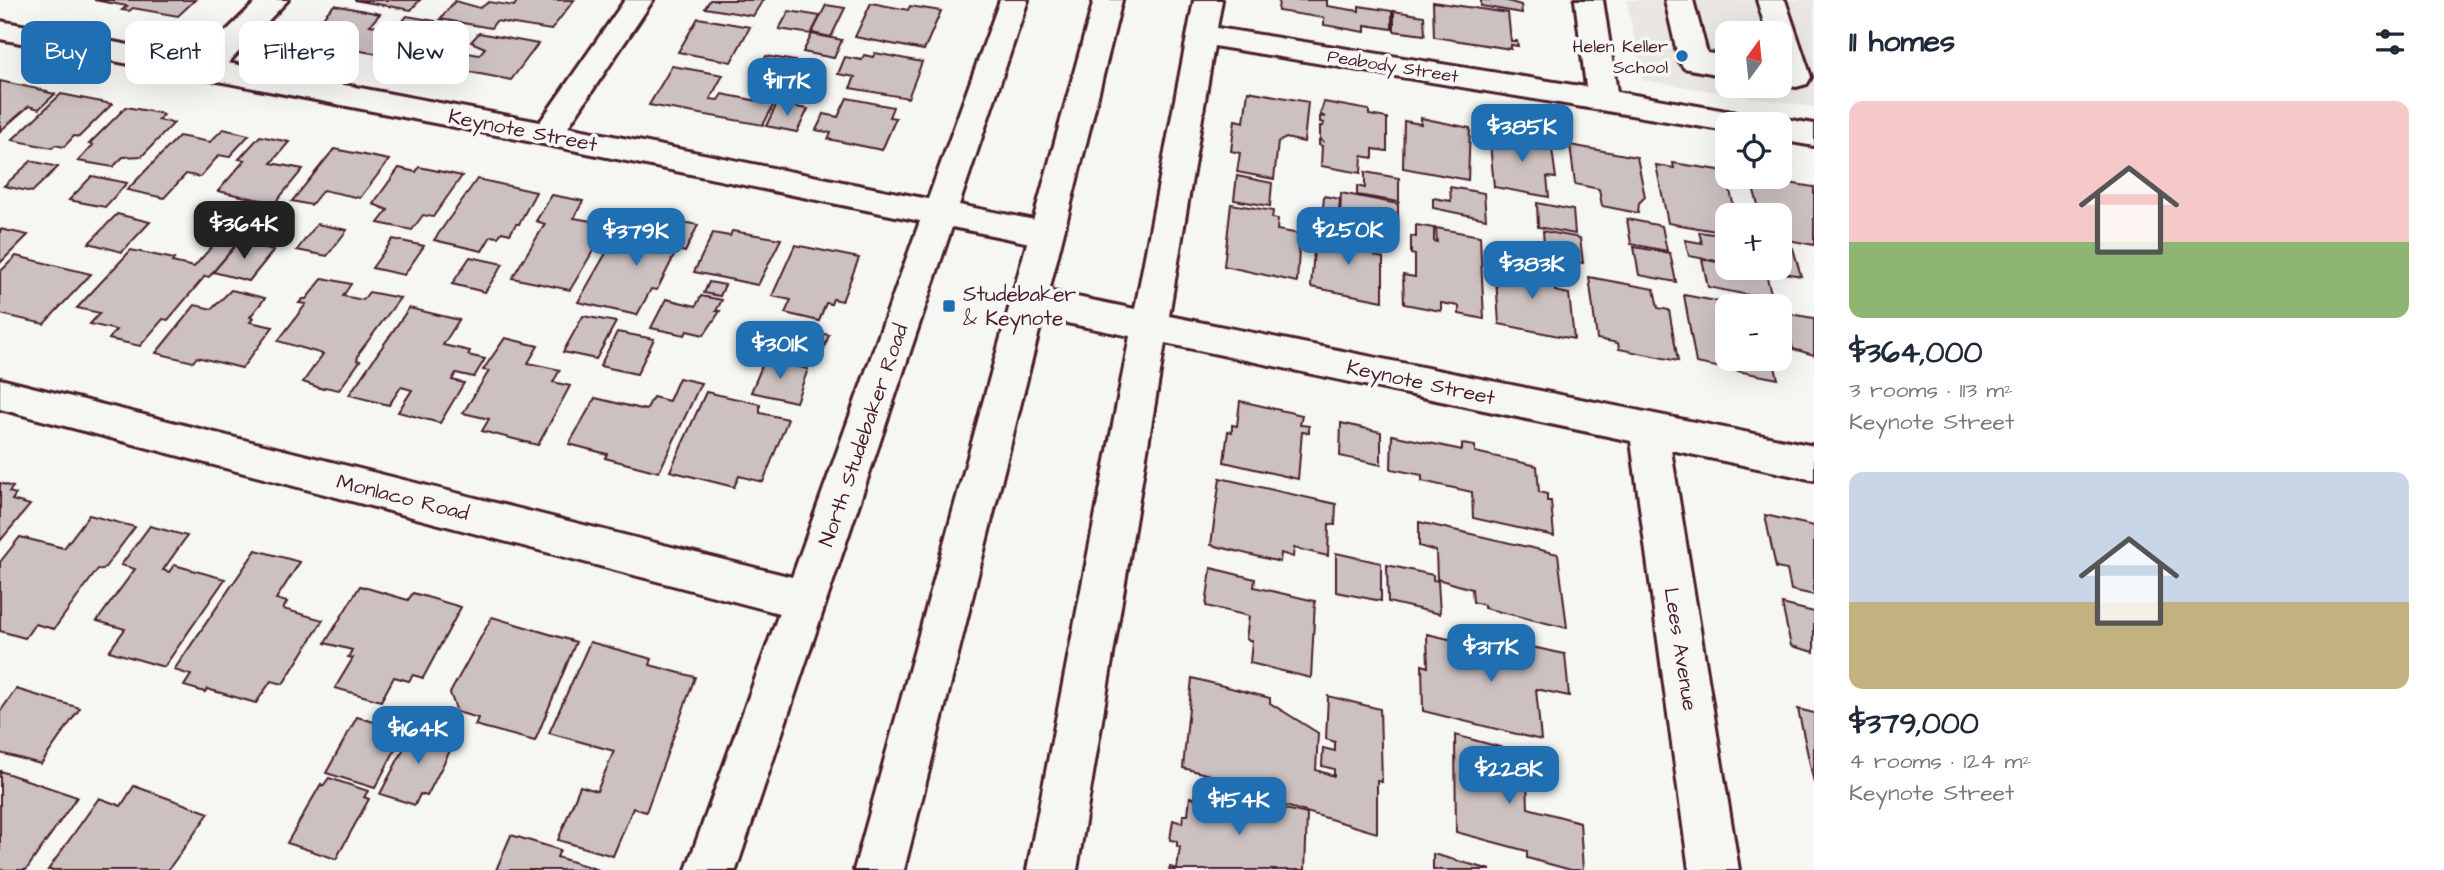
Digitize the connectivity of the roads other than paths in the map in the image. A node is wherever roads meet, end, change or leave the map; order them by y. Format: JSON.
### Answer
{"nodes":[{"id":1,"x":274,"y":0,"type":"edge"},
{"id":2,"x":639,"y":0,"type":"edge"},
{"id":3,"x":1014,"y":0,"type":"edge"},
{"id":4,"x":1108,"y":0,"type":"edge"},
{"id":5,"x":1589,"y":0,"type":"edge"},
{"id":6,"x":1679,"y":0,"type":"edge"},
{"id":7,"x":1771,"y":0,"type":"edge"},
{"id":8,"x":1204,"y":18,"type":"edge"},
{"id":9,"x":1778,"y":21,"type":"edge"},
{"id":10,"x":0,"y":30,"type":"edge"},
{"id":11,"x":225,"y":49,"type":"edge"},
{"id":12,"x":125,"y":54,"type":"edge"},
{"id":13,"x":1792,"y":62,"type":"edge"},
{"id":14,"x":1715,"y":64,"type":"edge"},
{"id":15,"x":225,"y":73,"type":"edge"},
{"id":16,"x":1792,"y":76,"type":"edge"},
{"id":17,"x":1603,"y":100,"type":"junction"},
{"id":18,"x":1715,"y":118,"type":"edge"},
{"id":19,"x":1792,"y":131,"type":"edge"},
{"id":20,"x":548,"y":134,"type":"junction"},
{"id":21,"x":1814,"y":135,"type":"edge"},
{"id":22,"x":940,"y":214,"type":"junction"},
{"id":23,"x":1045,"y":234,"type":"junction"},
{"id":24,"x":1028,"y":301,"type":"junction"},
{"id":25,"x":1150,"y":327,"type":"junction"},
{"id":26,"x":0,"y":394,"type":"edge"},
{"id":27,"x":1648,"y":429,"type":"junction"},
{"id":28,"x":1814,"y":463,"type":"edge"},
{"id":29,"x":806,"y":600,"type":"junction"},
{"id":30,"x":710,"y":870,"type":"edge"},
{"id":31,"x":879,"y":870,"type":"edge"},
{"id":32,"x":1052,"y":870,"type":"edge"},
{"id":33,"x":1714,"y":870,"type":"edge"}],
"edges":[{"from":1,"to":11,"type":"street"},
{"from":2,"to":20,"type":"street"},
{"from":3,"to":22,"type":"street","name":"North Studebaker Road"},
{"from":4,"to":23,"type":"street"},
{"from":5,"to":17,"type":"street"},
{"from":6,"to":14,"type":"street"},
{"from":7,"to":9,"type":"street"},
{"from":8,"to":17,"type":"street","name":"Peabody Street"},
{"from":8,"to":25,"type":"street"},
{"from":10,"to":12,"type":"street","name":"Keynote Street"},
{"from":13,"to":16,"type":"street"},
{"from":15,"to":20,"type":"street","name":"Keynote Street"},
{"from":17,"to":18,"type":"street","name":"Peabody Street"},
{"from":19,"to":21,"type":"street"},
{"from":20,"to":22,"type":"street","name":"Keynote Street"},
{"from":22,"to":23,"type":"street","name":"Keynote Street"},
{"from":22,"to":29,"type":"street","name":"North Studebaker Road"},
{"from":23,"to":24,"type":"street"},
{"from":24,"to":25,"type":"street","name":"Keynote Street"},
{"from":24,"to":31,"type":"street"},
{"from":25,"to":27,"type":"street","name":"Keynote Street"},
{"from":25,"to":32,"type":"street"},
{"from":26,"to":29,"type":"street","name":"Monlaco Road"},
{"from":27,"to":28,"type":"street","name":"Keynote Street"},
{"from":27,"to":33,"type":"street","name":"Lees Avenue"},
{"from":29,"to":30,"type":"street","name":"North Studebaker Road"}]}
